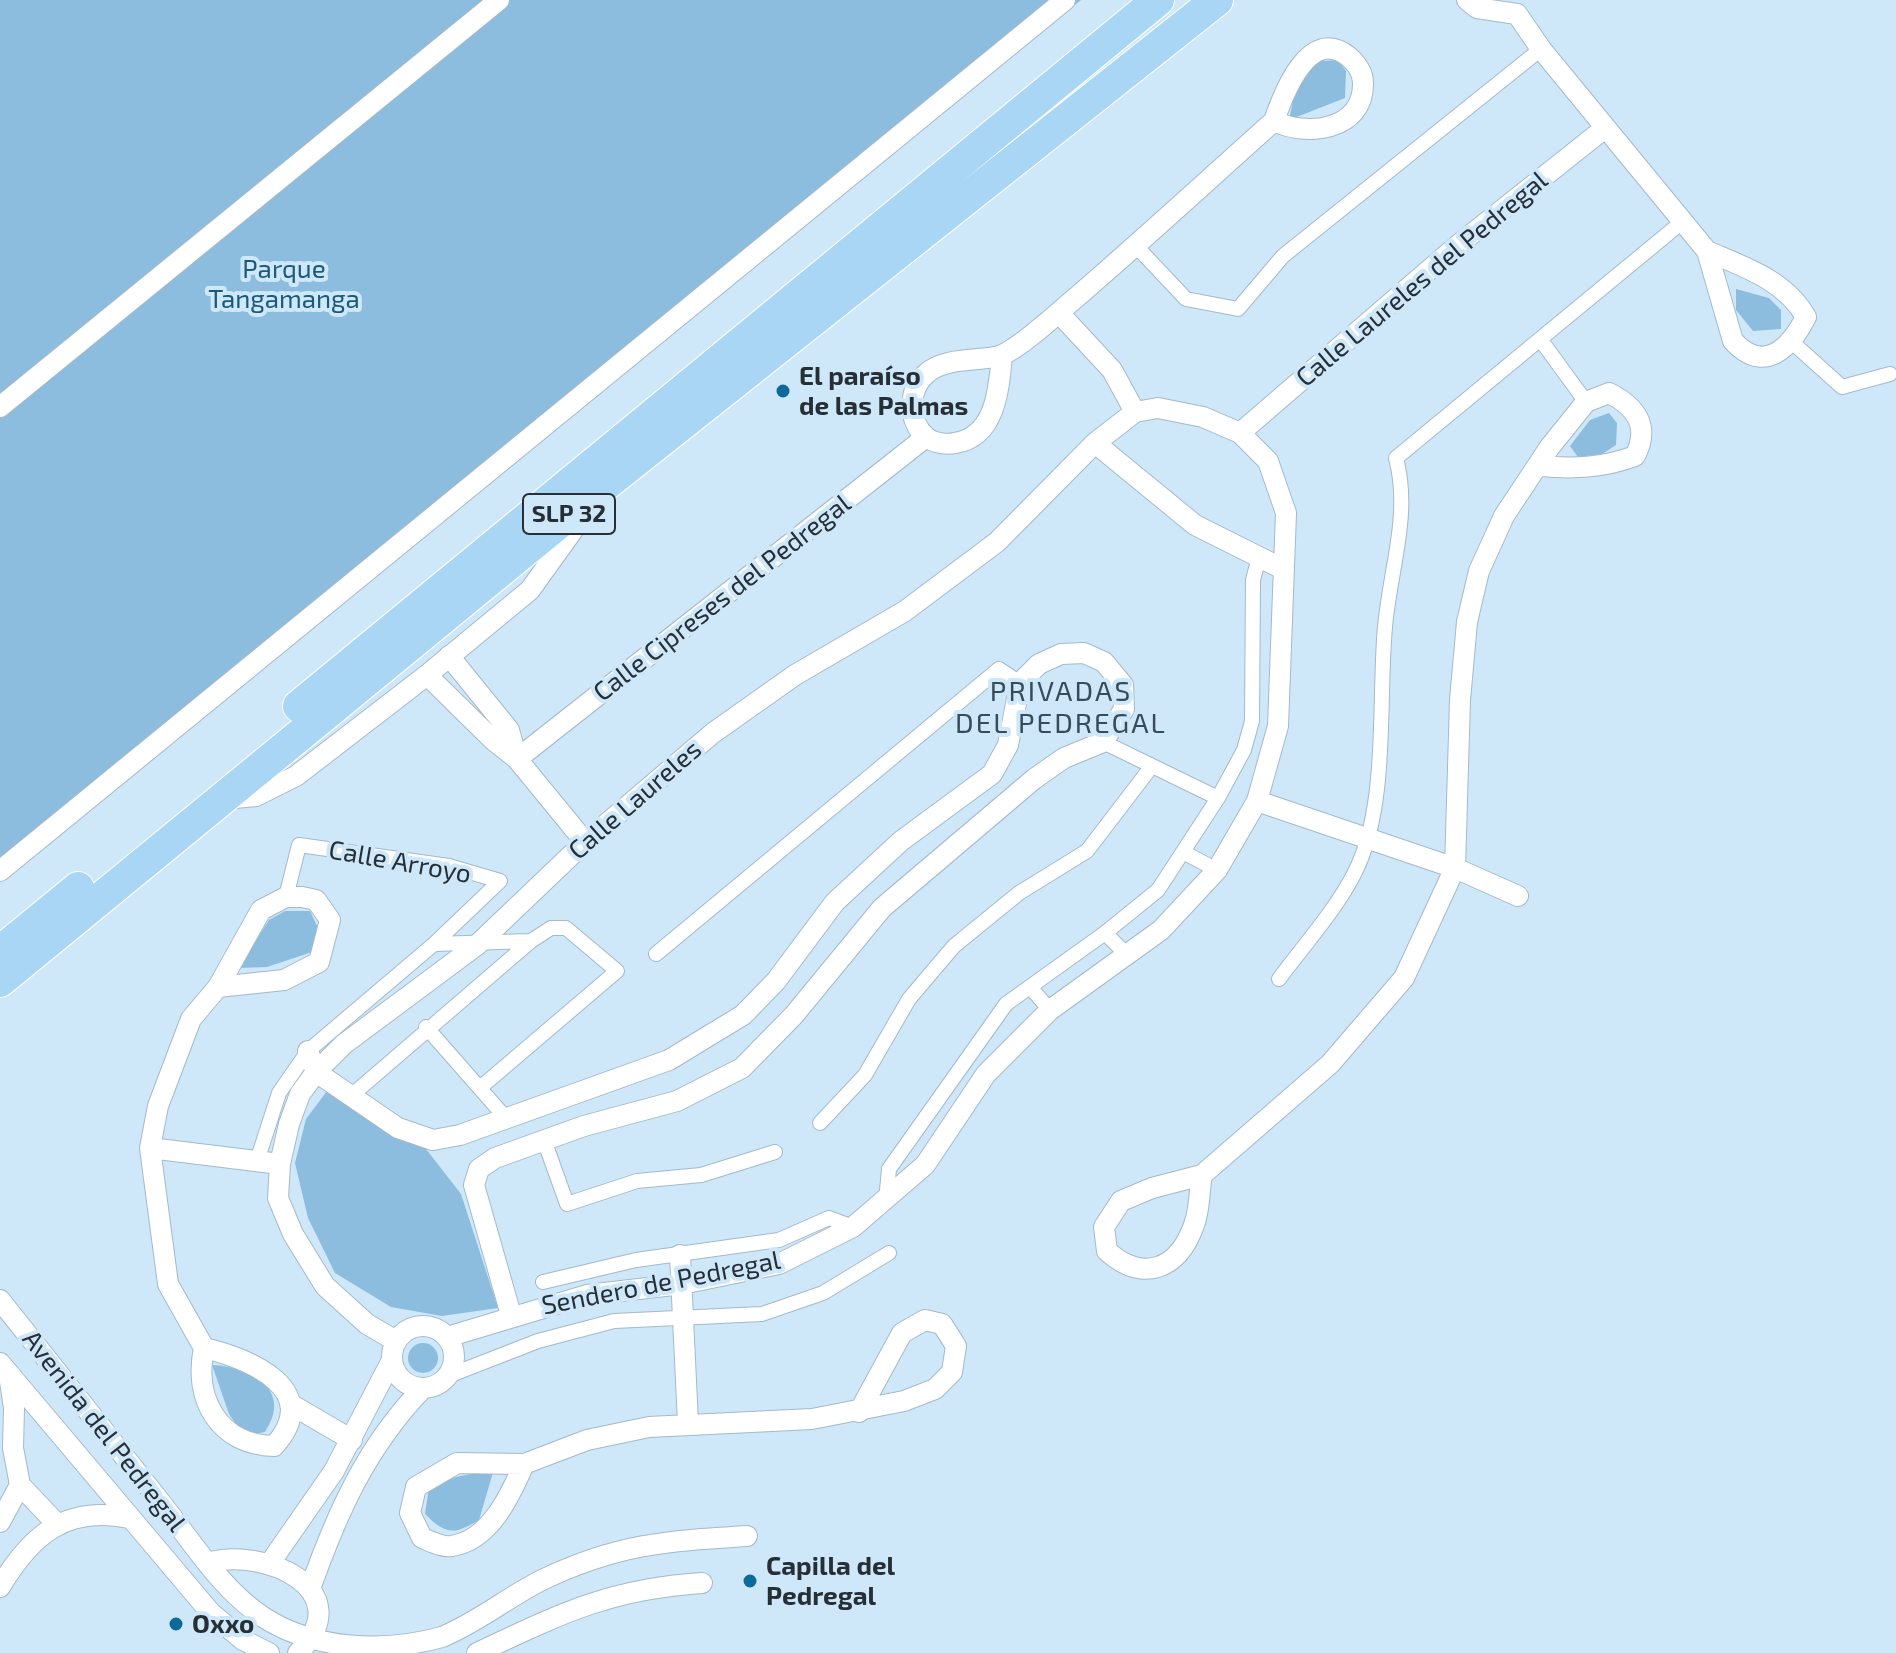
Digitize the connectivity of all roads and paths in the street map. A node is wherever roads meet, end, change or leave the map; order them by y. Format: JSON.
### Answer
{"nodes":[{"id":1,"x":499,"y":0,"type":"edge"},
{"id":2,"x":1065,"y":0,"type":"edge"},
{"id":3,"x":1158,"y":0,"type":"edge"},
{"id":4,"x":1217,"y":0,"type":"edge"},
{"id":5,"x":1467,"y":0,"type":"edge"},
{"id":6,"x":1519,"y":7,"type":"edge"},
{"id":7,"x":1541,"y":49,"type":"junction"},
{"id":8,"x":1274,"y":121,"type":"junction"},
{"id":9,"x":1605,"y":128,"type":"junction"},
{"id":10,"x":1682,"y":222,"type":"junction"},
{"id":11,"x":1136,"y":246,"type":"junction"},
{"id":12,"x":1707,"y":251,"type":"junction"},
{"id":13,"x":1059,"y":313,"type":"junction"},
{"id":14,"x":1540,"y":339,"type":"junction"},
{"id":15,"x":1793,"y":343,"type":"junction"},
{"id":16,"x":1002,"y":355,"type":"junction"},
{"id":17,"x":1890,"y":374,"type":"dead end"},
{"id":18,"x":1586,"y":402,"type":"junction"},
{"id":19,"x":0,"y":407,"type":"edge"},
{"id":20,"x":1135,"y":412,"type":"junction"},
{"id":21,"x":1240,"y":433,"type":"junction"},
{"id":22,"x":926,"y":437,"type":"junction"},
{"id":23,"x":1095,"y":443,"type":"junction"},
{"id":24,"x":1540,"y":466,"type":"junction"},
{"id":25,"x":605,"y":485,"type":"junction"},
{"id":26,"x":1259,"y":557,"type":"junction"},
{"id":27,"x":1283,"y":569,"type":"junction"},
{"id":28,"x":449,"y":656,"type":"junction"},
{"id":29,"x":427,"y":675,"type":"junction"},
{"id":30,"x":1020,"y":683,"type":"junction"},
{"id":31,"x":1252,"y":721,"type":"junction"},
{"id":32,"x":1278,"y":726,"type":"junction"},
{"id":33,"x":1103,"y":742,"type":"junction"},
{"id":34,"x":517,"y":759,"type":"junction"},
{"id":35,"x":1152,"y":766,"type":"junction"},
{"id":36,"x":1218,"y":798,"type":"junction"},
{"id":37,"x":220,"y":799,"type":"junction"},
{"id":38,"x":1257,"y":801,"type":"junction"},
{"id":39,"x":1367,"y":838,"type":"junction"},
{"id":40,"x":585,"y":842,"type":"junction"},
{"id":41,"x":1183,"y":852,"type":"junction"},
{"id":42,"x":1455,"y":868,"type":"junction"},
{"id":43,"x":1217,"y":870,"type":"junction"},
{"id":44,"x":0,"y":871,"type":"edge"},
{"id":45,"x":1518,"y":896,"type":"dead end"},
{"id":46,"x":286,"y":897,"type":"junction"},
{"id":47,"x":1105,"y":933,"type":"junction"},
{"id":48,"x":531,"y":941,"type":"junction"},
{"id":49,"x":434,"y":944,"type":"junction"},
{"id":50,"x":477,"y":945,"type":"junction"},
{"id":51,"x":0,"y":952,"type":"edge"},
{"id":52,"x":656,"y":954,"type":"dead end"},
{"id":53,"x":1127,"y":955,"type":"junction"},
{"id":54,"x":1279,"y":979,"type":"dead end"},
{"id":55,"x":0,"y":981,"type":"edge"},
{"id":56,"x":218,"y":987,"type":"junction"},
{"id":57,"x":1030,"y":987,"type":"junction"},
{"id":58,"x":1050,"y":1010,"type":"junction"},
{"id":59,"x":426,"y":1027,"type":"junction"},
{"id":60,"x":308,"y":1051,"type":"junction"},
{"id":61,"x":968,"y":1054,"type":"junction"},
{"id":62,"x":316,"y":1072,"type":"junction"},
{"id":63,"x":986,"y":1074,"type":"junction"},
{"id":64,"x":481,"y":1087,"type":"junction"},
{"id":65,"x":352,"y":1095,"type":"junction"},
{"id":66,"x":505,"y":1117,"type":"junction"},
{"id":67,"x":820,"y":1123,"type":"dead end"},
{"id":68,"x":544,"y":1140,"type":"junction"},
{"id":69,"x":908,"y":1142,"type":"junction"},
{"id":70,"x":150,"y":1148,"type":"junction"},
{"id":71,"x":775,"y":1152,"type":"dead end"},
{"id":72,"x":257,"y":1161,"type":"junction"},
{"id":73,"x":280,"y":1164,"type":"junction"},
{"id":74,"x":925,"y":1165,"type":"junction"},
{"id":75,"x":1202,"y":1175,"type":"junction"},
{"id":76,"x":886,"y":1201,"type":"junction"},
{"id":77,"x":853,"y":1227,"type":"junction"},
{"id":78,"x":779,"y":1240,"type":"junction"},
{"id":79,"x":889,"y":1253,"type":"dead end"},
{"id":80,"x":680,"y":1255,"type":"junction"},
{"id":81,"x":779,"y":1264,"type":"junction"},
{"id":82,"x":584,"y":1272,"type":"junction"},
{"id":83,"x":543,"y":1282,"type":"dead end"},
{"id":84,"x":682,"y":1284,"type":"junction"},
{"id":85,"x":613,"y":1292,"type":"junction"},
{"id":86,"x":587,"y":1295,"type":"junction"},
{"id":87,"x":0,"y":1300,"type":"edge"},
{"id":88,"x":511,"y":1315,"type":"junction"},
{"id":89,"x":684,"y":1320,"type":"junction"},
{"id":90,"x":614,"y":1321,"type":"junction"},
{"id":91,"x":447,"y":1337,"type":"junction"},
{"id":92,"x":204,"y":1348,"type":"junction"},
{"id":93,"x":394,"y":1351,"type":"junction"},
{"id":94,"x":4,"y":1369,"type":"edge"},
{"id":95,"x":448,"y":1376,"type":"junction"},
{"id":96,"x":423,"y":1388,"type":"junction"},
{"id":97,"x":292,"y":1405,"type":"junction"},
{"id":98,"x":859,"y":1412,"type":"junction"},
{"id":99,"x":688,"y":1423,"type":"junction"},
{"id":100,"x":352,"y":1440,"type":"junction"},
{"id":101,"x":524,"y":1464,"type":"junction"},
{"id":102,"x":334,"y":1471,"type":"junction"},
{"id":103,"x":352,"y":1482,"type":"junction"},
{"id":104,"x":20,"y":1485,"type":"junction"},
{"id":105,"x":129,"y":1518,"type":"junction"},
{"id":106,"x":0,"y":1522,"type":"edge"},
{"id":107,"x":56,"y":1523,"type":"junction"},
{"id":108,"x":747,"y":1536,"type":"dead end"},
{"id":109,"x":6,"y":1561,"type":"edge"},
{"id":110,"x":208,"y":1563,"type":"junction"},
{"id":111,"x":270,"y":1563,"type":"junction"},
{"id":112,"x":702,"y":1583,"type":"dead end"},
{"id":113,"x":0,"y":1587,"type":"edge"},
{"id":114,"x":310,"y":1589,"type":"junction"},
{"id":115,"x":304,"y":1647,"type":"edge"},
{"id":116,"x":269,"y":1653,"type":"edge"},
{"id":117,"x":477,"y":1653,"type":"edge"}],
"edges":[{"from":1,"to":19,"type":"street"},
{"from":2,"to":44,"type":"street"},
{"from":3,"to":51,"type":"highway","number":"SLP 32"},
{"from":4,"to":25,"type":"highway","number":"SLP 32"},
{"from":5,"to":6,"type":"street"},
{"from":6,"to":7,"type":"street"},
{"from":7,"to":9,"type":"street"},
{"from":7,"to":11,"type":"street"},
{"from":8,"to":8,"type":"street"},
{"from":8,"to":11,"type":"street"},
{"from":9,"to":10,"type":"street"},
{"from":9,"to":21,"type":"street","name":"Calle Laureles del Pedregal"},
{"from":10,"to":12,"type":"street"},
{"from":10,"to":14,"type":"street"},
{"from":11,"to":13,"type":"street"},
{"from":12,"to":15,"type":"street"},
{"from":12,"to":15,"type":"street"},
{"from":13,"to":16,"type":"street"},
{"from":13,"to":20,"type":"street"},
{"from":14,"to":18,"type":"street"},
{"from":14,"to":39,"type":"street"},
{"from":15,"to":17,"type":"street"},
{"from":16,"to":22,"type":"street"},
{"from":16,"to":22,"type":"street"},
{"from":18,"to":24,"type":"street"},
{"from":18,"to":24,"type":"street"},
{"from":20,"to":21,"type":"street"},
{"from":20,"to":23,"type":"street","name":"Calle Laureles"},
{"from":21,"to":27,"type":"street","name":"Sendero de Pedregal"},
{"from":22,"to":34,"type":"street","name":"Calle Cipreses del Pedregal"},
{"from":23,"to":26,"type":"street"},
{"from":23,"to":40,"type":"street","name":"Calle Laureles"},
{"from":24,"to":42,"type":"street"},
{"from":25,"to":28,"type":"street"},
{"from":25,"to":37,"type":"highway","number":"SLP 32"},
{"from":26,"to":27,"type":"street"},
{"from":26,"to":31,"type":"street"},
{"from":27,"to":32,"type":"street","name":"Sendero de Pedregal"},
{"from":28,"to":29,"type":"street"},
{"from":28,"to":34,"type":"street"},
{"from":29,"to":34,"type":"street"},
{"from":29,"to":37,"type":"street"},
{"from":30,"to":33,"type":"street"},
{"from":30,"to":52,"type":"street"},
{"from":30,"to":66,"type":"street"},
{"from":31,"to":32,"type":"street"},
{"from":31,"to":36,"type":"street"},
{"from":32,"to":38,"type":"street","name":"Sendero de Pedregal"},
{"from":33,"to":35,"type":"street"},
{"from":33,"to":68,"type":"street"},
{"from":34,"to":40,"type":"street"},
{"from":35,"to":36,"type":"street"},
{"from":35,"to":67,"type":"street"},
{"from":36,"to":41,"type":"street"},
{"from":37,"to":55,"type":"highway","number":"SLP 32"},
{"from":38,"to":39,"type":"street"},
{"from":38,"to":43,"type":"street","name":"Sendero de Pedregal"},
{"from":39,"to":42,"type":"street"},
{"from":39,"to":54,"type":"street"},
{"from":40,"to":50,"type":"street","name":"Calle Laureles"},
{"from":41,"to":43,"type":"street"},
{"from":41,"to":47,"type":"street"},
{"from":42,"to":45,"type":"street"},
{"from":42,"to":75,"type":"street"},
{"from":43,"to":53,"type":"street","name":"Sendero de Pedregal"},
{"from":46,"to":49,"type":"street","name":"Calle Arroyo"},
{"from":46,"to":56,"type":"street"},
{"from":46,"to":56,"type":"street"},
{"from":47,"to":53,"type":"street"},
{"from":47,"to":57,"type":"street"},
{"from":48,"to":50,"type":"street"},
{"from":48,"to":59,"type":"street"},
{"from":48,"to":64,"type":"street"},
{"from":49,"to":50,"type":"street"},
{"from":49,"to":60,"type":"street"},
{"from":50,"to":62,"type":"street","name":"Calle Laureles"},
{"from":53,"to":58,"type":"street","name":"Sendero de Pedregal"},
{"from":56,"to":70,"type":"street"},
{"from":57,"to":58,"type":"street"},
{"from":57,"to":61,"type":"street"},
{"from":58,"to":63,"type":"street","name":"Sendero de Pedregal"},
{"from":59,"to":64,"type":"street"},
{"from":59,"to":65,"type":"street"},
{"from":60,"to":62,"type":"street"},
{"from":60,"to":72,"type":"street"},
{"from":61,"to":63,"type":"street"},
{"from":61,"to":69,"type":"street"},
{"from":62,"to":65,"type":"street"},
{"from":62,"to":73,"type":"street","name":"Calle Laureles"},
{"from":63,"to":74,"type":"street","name":"Sendero de Pedregal"},
{"from":64,"to":66,"type":"street"},
{"from":65,"to":66,"type":"street"},
{"from":68,"to":71,"type":"street"},
{"from":68,"to":88,"type":"street"},
{"from":69,"to":74,"type":"street"},
{"from":69,"to":76,"type":"street"},
{"from":70,"to":72,"type":"street"},
{"from":70,"to":92,"type":"street"},
{"from":72,"to":73,"type":"street"},
{"from":73,"to":93,"type":"street","name":"Calle Laureles"},
{"from":74,"to":76,"type":"street","name":"Sendero de Pedregal"},
{"from":75,"to":75,"type":"street"},
{"from":76,"to":77,"type":"street","name":"Sendero de Pedregal"},
{"from":77,"to":78,"type":"street"},
{"from":77,"to":81,"type":"street","name":"Sendero de Pedregal"},
{"from":78,"to":80,"type":"street"},
{"from":78,"to":81,"type":"street"},
{"from":79,"to":89,"type":"street"},
{"from":80,"to":82,"type":"street"},
{"from":80,"to":84,"type":"street"},
{"from":81,"to":84,"type":"street","name":"Sendero de Pedregal"},
{"from":82,"to":83,"type":"street"},
{"from":82,"to":86,"type":"street"},
{"from":84,"to":85,"type":"street","name":"Sendero de Pedregal"},
{"from":84,"to":89,"type":"street"},
{"from":85,"to":86,"type":"street","name":"Sendero de Pedregal"},
{"from":85,"to":90,"type":"street"},
{"from":86,"to":88,"type":"street","name":"Sendero de Pedregal"},
{"from":87,"to":110,"type":"street","name":"Avenida del Pedregal"},
{"from":88,"to":91,"type":"street","name":"Sendero de Pedregal"},
{"from":89,"to":90,"type":"street"},
{"from":89,"to":99,"type":"street"},
{"from":90,"to":95,"type":"street"},
{"from":91,"to":93,"type":"street"},
{"from":91,"to":95,"type":"street"},
{"from":92,"to":97,"type":"street"},
{"from":92,"to":97,"type":"street"},
{"from":93,"to":96,"type":"street"},
{"from":93,"to":100,"type":"street"},
{"from":94,"to":104,"type":"street"},
{"from":94,"to":105,"type":"street","name":"Avenida del Pedregal"},
{"from":95,"to":96,"type":"street"},
{"from":96,"to":103,"type":"street"},
{"from":97,"to":100,"type":"street"},
{"from":98,"to":98,"type":"street"},
{"from":98,"to":99,"type":"street"},
{"from":99,"to":101,"type":"street"},
{"from":100,"to":102,"type":"street"},
{"from":101,"to":101,"type":"street"},
{"from":102,"to":103,"type":"street"},
{"from":102,"to":111,"type":"street"},
{"from":103,"to":114,"type":"street"},
{"from":104,"to":106,"type":"street"},
{"from":104,"to":107,"type":"street"},
{"from":105,"to":107,"type":"street"},
{"from":105,"to":116,"type":"street","name":"Avenida del Pedregal"},
{"from":107,"to":109,"type":"street"},
{"from":108,"to":115,"type":"street","name":"Avenida del Pedregal"},
{"from":109,"to":113,"type":"street"},
{"from":110,"to":111,"type":"street"},
{"from":110,"to":115,"type":"street","name":"Avenida del Pedregal"},
{"from":111,"to":114,"type":"street"},
{"from":112,"to":117,"type":"street"},
{"from":114,"to":115,"type":"street"}]}
